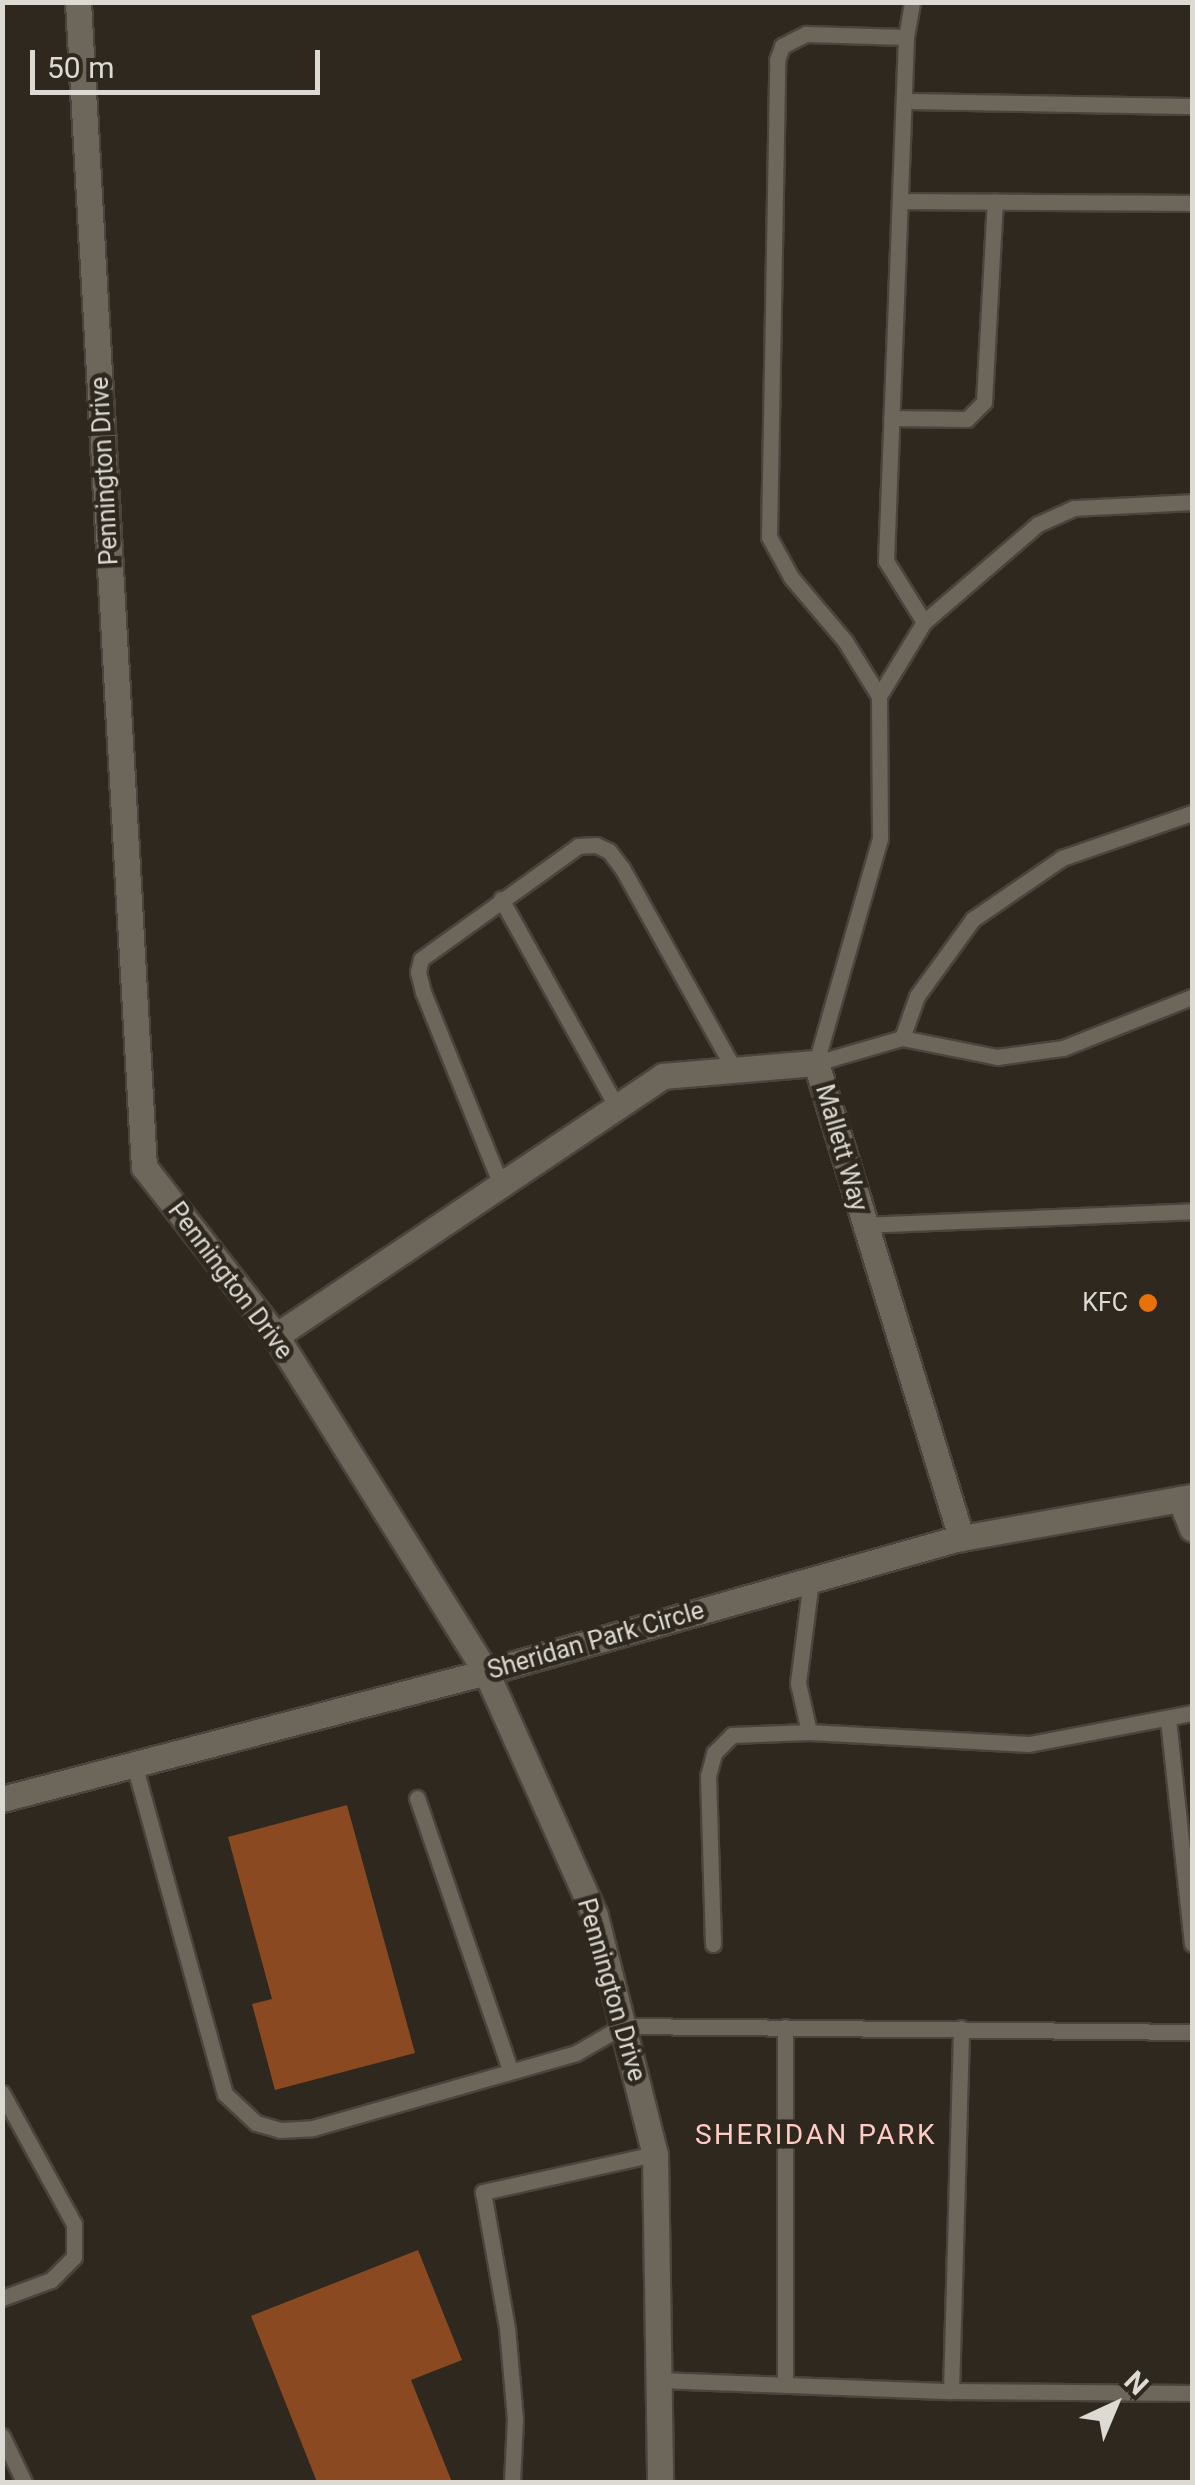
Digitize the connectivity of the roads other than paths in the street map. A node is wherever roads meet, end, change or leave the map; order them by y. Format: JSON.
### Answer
{"nodes":[{"id":1,"x":78,"y":2,"type":"edge"},
{"id":2,"x":912,"y":2,"type":"edge"},
{"id":3,"x":906,"y":37,"type":"junction"},
{"id":4,"x":904,"y":101,"type":"junction"},
{"id":5,"x":1192,"y":106,"type":"edge"},
{"id":6,"x":900,"y":200,"type":"junction"},
{"id":7,"x":994,"y":201,"type":"junction"},
{"id":8,"x":1192,"y":203,"type":"edge"},
{"id":9,"x":892,"y":418,"type":"junction"},
{"id":10,"x":1192,"y":502,"type":"edge"},
{"id":11,"x":924,"y":622,"type":"junction"},
{"id":12,"x":879,"y":696,"type":"junction"},
{"id":13,"x":1192,"y":813,"type":"edge"},
{"id":14,"x":502,"y":899,"type":"junction"},
{"id":15,"x":1192,"y":997,"type":"edge"},
{"id":16,"x":902,"y":1038,"type":"junction"},
{"id":17,"x":816,"y":1063,"type":"junction"},
{"id":18,"x":734,"y":1069,"type":"junction"},
{"id":19,"x":617,"y":1107,"type":"junction"},
{"id":20,"x":501,"y":1185,"type":"junction"},
{"id":21,"x":1192,"y":1211,"type":"edge"},
{"id":22,"x":863,"y":1224,"type":"junction"},
{"id":23,"x":276,"y":1336,"type":"junction"},
{"id":24,"x":1186,"y":1498,"type":"edge"},
{"id":25,"x":1192,"y":1530,"type":"edge"},
{"id":26,"x":960,"y":1538,"type":"junction"},
{"id":27,"x":811,"y":1580,"type":"junction"},
{"id":28,"x":486,"y":1672,"type":"junction"},
{"id":29,"x":1192,"y":1714,"type":"edge"},
{"id":30,"x":1168,"y":1719,"type":"junction"},
{"id":31,"x":809,"y":1732,"type":"junction"},
{"id":32,"x":134,"y":1764,"type":"junction"},
{"id":33,"x":2,"y":1798,"type":"edge"},
{"id":34,"x":417,"y":1798,"type":"dead end"},
{"id":35,"x":713,"y":1944,"type":"dead end"},
{"id":36,"x":1192,"y":1944,"type":"edge"},
{"id":37,"x":622,"y":2026,"type":"junction"},
{"id":38,"x":785,"y":2027,"type":"junction"},
{"id":39,"x":961,"y":2028,"type":"junction"},
{"id":40,"x":1192,"y":2032,"type":"edge"},
{"id":41,"x":510,"y":2070,"type":"junction"},
{"id":42,"x":2,"y":2093,"type":"edge"},
{"id":43,"x":655,"y":2154,"type":"junction"},
{"id":44,"x":2,"y":2298,"type":"edge"},
{"id":45,"x":659,"y":2380,"type":"junction"},
{"id":46,"x":785,"y":2385,"type":"junction"},
{"id":47,"x":951,"y":2391,"type":"junction"},
{"id":48,"x":1192,"y":2394,"type":"edge"},
{"id":49,"x":2,"y":2436,"type":"edge"},
{"id":50,"x":24,"y":2482,"type":"edge"},
{"id":51,"x":512,"y":2482,"type":"edge"},
{"id":52,"x":660,"y":2482,"type":"edge"}],
"edges":[{"from":1,"to":23,"type":"street","name":"Pennington Drive"},
{"from":2,"to":3,"type":"lane"},
{"from":3,"to":4,"type":"lane"},
{"from":3,"to":12,"type":"lane"},
{"from":4,"to":5,"type":"lane"},
{"from":4,"to":6,"type":"lane"},
{"from":6,"to":7,"type":"lane"},
{"from":6,"to":9,"type":"lane"},
{"from":7,"to":8,"type":"lane"},
{"from":7,"to":9,"type":"lane"},
{"from":9,"to":11,"type":"lane"},
{"from":10,"to":11,"type":"lane"},
{"from":11,"to":12,"type":"lane"},
{"from":12,"to":17,"type":"lane"},
{"from":13,"to":16,"type":"lane"},
{"from":14,"to":18,"type":"lane"},
{"from":14,"to":19,"type":"lane"},
{"from":14,"to":20,"type":"lane"},
{"from":15,"to":16,"type":"lane"},
{"from":16,"to":17,"type":"lane"},
{"from":17,"to":18,"type":"street","name":"Mallett Way"},
{"from":17,"to":22,"type":"street","name":"Mallett Way"},
{"from":18,"to":19,"type":"street","name":"Mallett Way"},
{"from":19,"to":20,"type":"street","name":"Mallett Way"},
{"from":20,"to":23,"type":"street","name":"Mallett Way"},
{"from":21,"to":22,"type":"lane"},
{"from":22,"to":26,"type":"street","name":"Mallett Way"},
{"from":23,"to":28,"type":"street","name":"Pennington Drive"},
{"from":24,"to":25,"type":"street"},
{"from":24,"to":26,"type":"street","name":"Sheridan Park Circle"},
{"from":26,"to":27,"type":"street","name":"Sheridan Park Circle"},
{"from":27,"to":28,"type":"street","name":"Sheridan Park Circle"},
{"from":27,"to":31,"type":"lane"},
{"from":28,"to":32,"type":"street","name":"Sheridan Park Circle"},
{"from":28,"to":37,"type":"street","name":"Pennington Drive"},
{"from":29,"to":30,"type":"lane"},
{"from":30,"to":31,"type":"lane"},
{"from":30,"to":36,"type":"lane"},
{"from":31,"to":35,"type":"lane"},
{"from":32,"to":33,"type":"street","name":"Sheridan Park Circle"},
{"from":32,"to":41,"type":"lane"},
{"from":34,"to":41,"type":"lane"},
{"from":37,"to":38,"type":"lane"},
{"from":37,"to":41,"type":"lane"},
{"from":37,"to":43,"type":"street","name":"Pennington Drive"},
{"from":38,"to":39,"type":"lane"},
{"from":38,"to":46,"type":"lane"},
{"from":39,"to":40,"type":"lane"},
{"from":39,"to":47,"type":"lane"},
{"from":42,"to":44,"type":"lane"},
{"from":43,"to":45,"type":"street","name":"Pennington Drive"},
{"from":43,"to":51,"type":"lane"},
{"from":45,"to":46,"type":"lane"},
{"from":45,"to":52,"type":"street","name":"Pennington Drive"},
{"from":46,"to":47,"type":"lane"},
{"from":47,"to":48,"type":"lane"},
{"from":49,"to":50,"type":"lane"}]}
